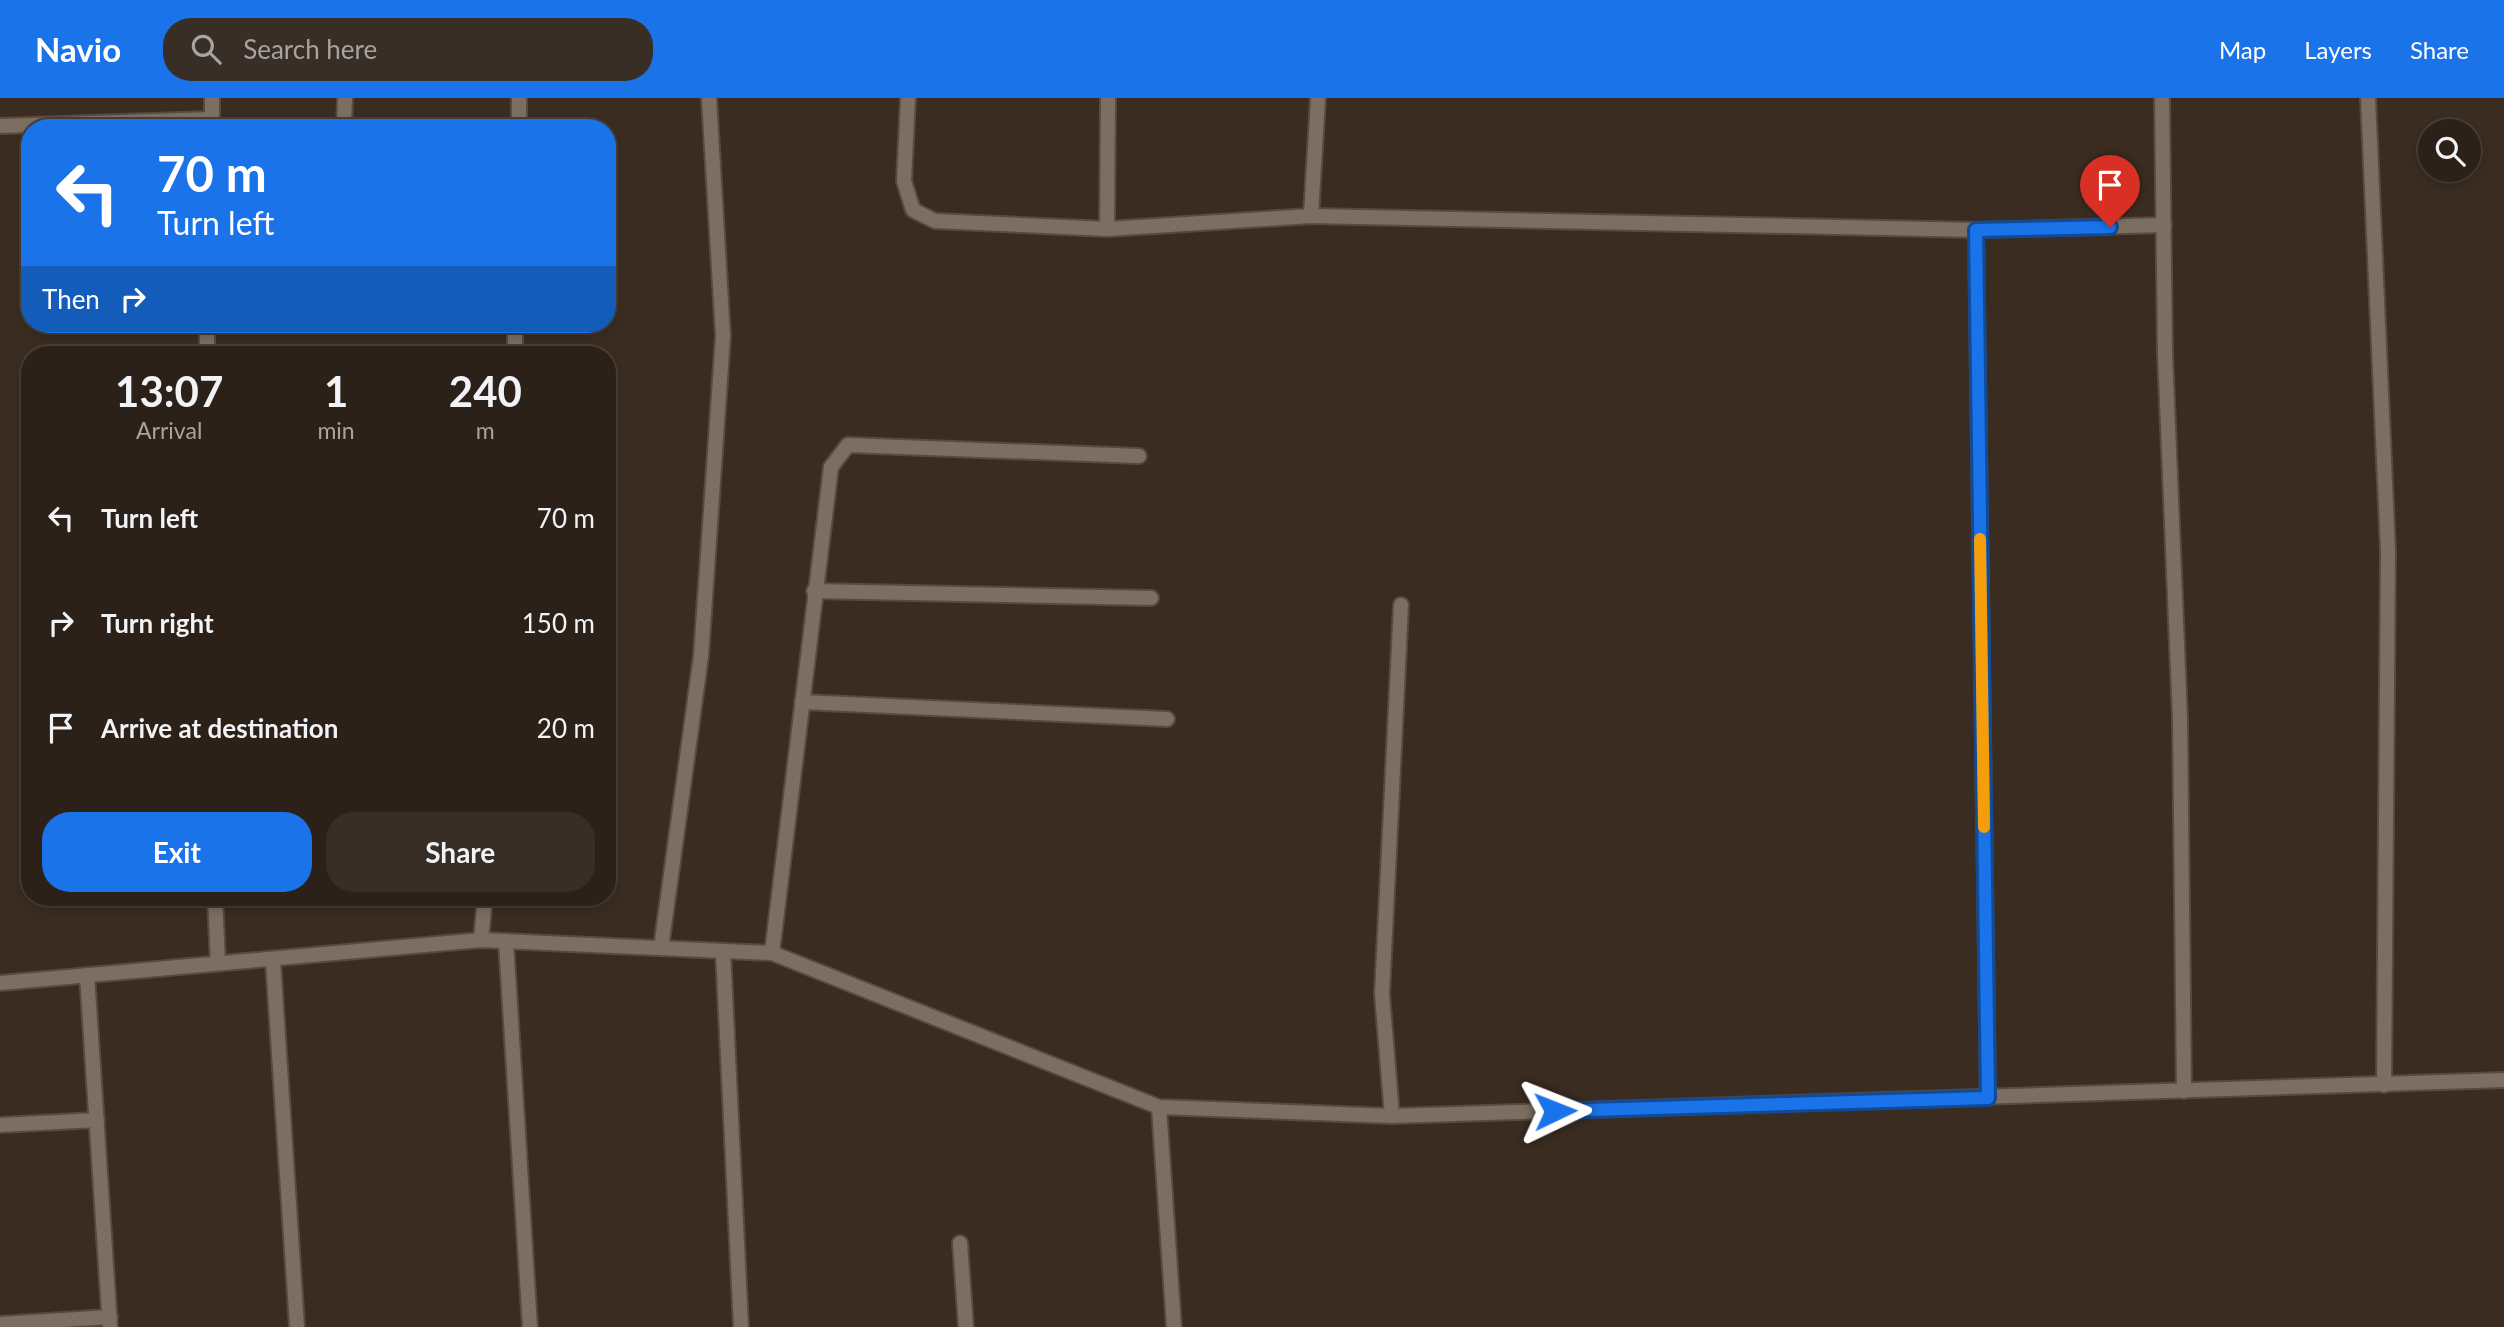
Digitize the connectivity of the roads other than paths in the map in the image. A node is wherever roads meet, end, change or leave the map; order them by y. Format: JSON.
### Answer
{"nodes":[{"id":1,"x":212,"y":98,"type":"edge"},
{"id":2,"x":345,"y":98,"type":"edge"},
{"id":3,"x":519,"y":98,"type":"edge"},
{"id":4,"x":709,"y":98,"type":"edge"},
{"id":5,"x":908,"y":98,"type":"edge"},
{"id":6,"x":1108,"y":98,"type":"edge"},
{"id":7,"x":1318,"y":98,"type":"edge"},
{"id":8,"x":2162,"y":98,"type":"edge"},
{"id":9,"x":2368,"y":98,"type":"edge"},
{"id":10,"x":212,"y":119,"type":"edge"},
{"id":11,"x":344,"y":119,"type":"edge"},
{"id":12,"x":519,"y":119,"type":"edge"},
{"id":13,"x":0,"y":126,"type":"edge"},
{"id":14,"x":21,"y":126,"type":"edge"},
{"id":15,"x":1311,"y":216,"type":"junction"},
{"id":16,"x":2164,"y":225,"type":"junction"},
{"id":17,"x":1107,"y":229,"type":"junction"},
{"id":18,"x":1976,"y":230,"type":"junction"},
{"id":19,"x":1139,"y":456,"type":"dead end"},
{"id":20,"x":814,"y":591,"type":"junction"},
{"id":21,"x":1152,"y":598,"type":"dead end"},
{"id":22,"x":1401,"y":605,"type":"dead end"},
{"id":23,"x":802,"y":702,"type":"junction"},
{"id":24,"x":1167,"y":719,"type":"dead end"},
{"id":25,"x":215,"y":906,"type":"edge"},
{"id":26,"x":484,"y":906,"type":"edge"},
{"id":27,"x":481,"y":940,"type":"junction"},
{"id":28,"x":506,"y":942,"type":"junction"},
{"id":29,"x":661,"y":948,"type":"junction"},
{"id":30,"x":723,"y":951,"type":"junction"},
{"id":31,"x":772,"y":953,"type":"junction"},
{"id":32,"x":273,"y":961,"type":"junction"},
{"id":33,"x":218,"y":963,"type":"junction"},
{"id":34,"x":87,"y":975,"type":"junction"},
{"id":35,"x":0,"y":979,"type":"edge"},
{"id":36,"x":2504,"y":1080,"type":"edge"},
{"id":37,"x":2384,"y":1084,"type":"junction"},
{"id":38,"x":2184,"y":1091,"type":"junction"},
{"id":39,"x":1988,"y":1098,"type":"junction"},
{"id":40,"x":1159,"y":1107,"type":"junction"},
{"id":41,"x":1392,"y":1116,"type":"junction"},
{"id":42,"x":97,"y":1120,"type":"junction"},
{"id":43,"x":0,"y":1125,"type":"edge"},
{"id":44,"x":960,"y":1243,"type":"dead end"},
{"id":45,"x":110,"y":1322,"type":"edge"},
{"id":46,"x":0,"y":1324,"type":"edge"},
{"id":47,"x":298,"y":1327,"type":"edge"},
{"id":48,"x":530,"y":1327,"type":"edge"},
{"id":49,"x":741,"y":1327,"type":"edge"},
{"id":50,"x":967,"y":1327,"type":"edge"},
{"id":51,"x":1174,"y":1327,"type":"edge"}],
"edges":[{"from":1,"to":10,"type":"street"},
{"from":2,"to":11,"type":"street"},
{"from":3,"to":12,"type":"street"},
{"from":4,"to":29,"type":"street"},
{"from":5,"to":17,"type":"street"},
{"from":6,"to":17,"type":"street"},
{"from":7,"to":15,"type":"street"},
{"from":8,"to":16,"type":"street"},
{"from":9,"to":37,"type":"street"},
{"from":13,"to":14,"type":"street"},
{"from":15,"to":17,"type":"street"},
{"from":15,"to":18,"type":"street"},
{"from":16,"to":18,"type":"street"},
{"from":16,"to":38,"type":"street"},
{"from":18,"to":39,"type":"street"},
{"from":19,"to":20,"type":"street"},
{"from":20,"to":21,"type":"street"},
{"from":20,"to":23,"type":"street"},
{"from":22,"to":41,"type":"street"},
{"from":23,"to":24,"type":"street"},
{"from":23,"to":31,"type":"street"},
{"from":25,"to":33,"type":"street"},
{"from":26,"to":27,"type":"street"},
{"from":27,"to":28,"type":"street"},
{"from":27,"to":32,"type":"street"},
{"from":28,"to":29,"type":"street"},
{"from":28,"to":48,"type":"street"},
{"from":29,"to":30,"type":"street"},
{"from":30,"to":31,"type":"street"},
{"from":30,"to":49,"type":"street"},
{"from":31,"to":40,"type":"street"},
{"from":32,"to":33,"type":"street"},
{"from":32,"to":47,"type":"street"},
{"from":33,"to":34,"type":"street"},
{"from":34,"to":35,"type":"street"},
{"from":34,"to":42,"type":"street"},
{"from":36,"to":37,"type":"street"},
{"from":37,"to":38,"type":"street"},
{"from":38,"to":39,"type":"street"},
{"from":39,"to":41,"type":"street"},
{"from":40,"to":41,"type":"street"},
{"from":40,"to":51,"type":"street"},
{"from":42,"to":43,"type":"street"},
{"from":42,"to":45,"type":"street"},
{"from":44,"to":50,"type":"street"},
{"from":45,"to":46,"type":"street"}]}
